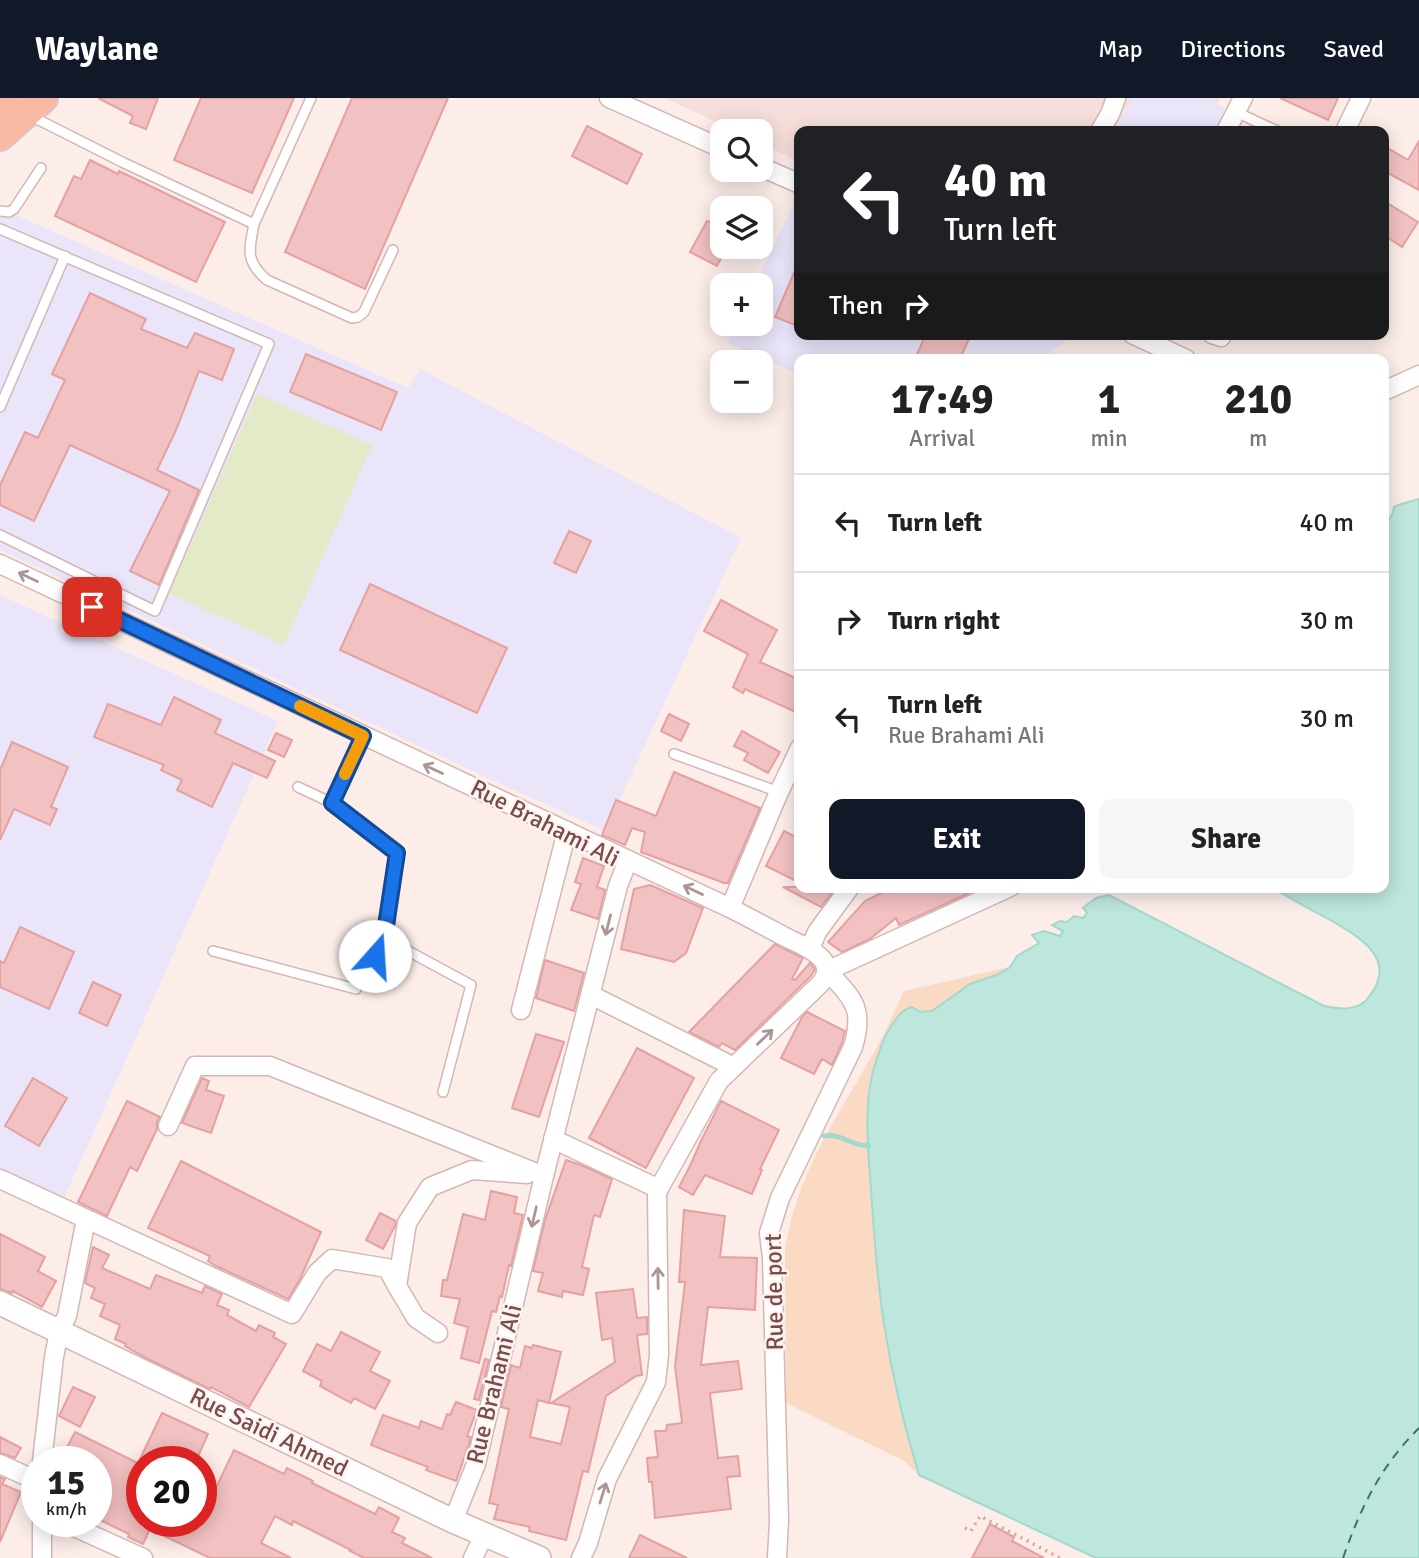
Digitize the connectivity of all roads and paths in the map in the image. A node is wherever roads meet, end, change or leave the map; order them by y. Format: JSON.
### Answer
{"nodes":[{"id":1,"x":311,"y":98,"type":"edge"},
{"id":2,"x":609,"y":98,"type":"edge"},
{"id":3,"x":1116,"y":98,"type":"edge"},
{"id":4,"x":1361,"y":98,"type":"edge"},
{"id":5,"x":16,"y":103,"type":"edge"},
{"id":6,"x":1240,"y":105,"type":"edge"},
{"id":7,"x":1103,"y":126,"type":"edge"},
{"id":8,"x":1229,"y":126,"type":"edge"},
{"id":9,"x":1270,"y":126,"type":"edge"},
{"id":10,"x":1347,"y":126,"type":"edge"},
{"id":11,"x":0,"y":136,"type":"edge"},
{"id":12,"x":710,"y":143,"type":"edge"},
{"id":13,"x":41,"y":168,"type":"dead end"},
{"id":14,"x":773,"y":172,"type":"edge"},
{"id":15,"x":794,"y":181,"type":"edge"},
{"id":16,"x":0,"y":211,"type":"edge"},
{"id":17,"x":254,"y":225,"type":"junction"},
{"id":18,"x":0,"y":229,"type":"edge"},
{"id":19,"x":393,"y":250,"type":"dead end"},
{"id":20,"x":65,"y":256,"type":"junction"},
{"id":21,"x":1144,"y":340,"type":"edge"},
{"id":22,"x":1174,"y":354,"type":"edge"},
{"id":23,"x":1419,"y":375,"type":"edge"},
{"id":24,"x":1389,"y":389,"type":"edge"},
{"id":25,"x":0,"y":407,"type":"edge"},
{"id":26,"x":0,"y":535,"type":"edge"},
{"id":27,"x":0,"y":564,"type":"edge"},
{"id":28,"x":363,"y":736,"type":"junction"},
{"id":29,"x":674,"y":754,"type":"dead end"},
{"id":30,"x":794,"y":761,"type":"edge"},
{"id":31,"x":298,"y":787,"type":"dead end"},
{"id":32,"x":779,"y":792,"type":"junction"},
{"id":33,"x":332,"y":803,"type":"junction"},
{"id":34,"x":567,"y":831,"type":"junction"},
{"id":35,"x":628,"y":860,"type":"junction"},
{"id":36,"x":846,"y":893,"type":"edge"},
{"id":37,"x":997,"y":893,"type":"edge"},
{"id":38,"x":730,"y":908,"type":"junction"},
{"id":39,"x":384,"y":939,"type":"junction"},
{"id":40,"x":810,"y":949,"type":"junction"},
{"id":41,"x":213,"y":951,"type":"dead end"},
{"id":42,"x":827,"y":971,"type":"junction"},
{"id":43,"x":591,"y":995,"type":"junction"},
{"id":44,"x":521,"y":1010,"type":"dead end"},
{"id":45,"x":734,"y":1067,"type":"junction"},
{"id":46,"x":443,"y":1092,"type":"dead end"},
{"id":47,"x":168,"y":1126,"type":"dead end"},
{"id":48,"x":553,"y":1139,"type":"junction"},
{"id":49,"x":544,"y":1176,"type":"junction"},
{"id":50,"x":0,"y":1179,"type":"edge"},
{"id":51,"x":659,"y":1189,"type":"junction"},
{"id":52,"x":86,"y":1219,"type":"junction"},
{"id":53,"x":397,"y":1286,"type":"junction"},
{"id":54,"x":0,"y":1303,"type":"edge"},
{"id":55,"x":59,"y":1331,"type":"junction"},
{"id":56,"x":438,"y":1333,"type":"dead end"},
{"id":57,"x":44,"y":1446,"type":"edge"},
{"id":58,"x":0,"y":1464,"type":"edge"},
{"id":59,"x":21,"y":1474,"type":"edge"},
{"id":60,"x":453,"y":1521,"type":"junction"},
{"id":61,"x":965,"y":1528,"type":"dead end"},
{"id":62,"x":484,"y":1535,"type":"junction"},
{"id":63,"x":42,"y":1537,"type":"edge"},
{"id":64,"x":97,"y":1537,"type":"edge"},
{"id":65,"x":42,"y":1558,"type":"edge"},
{"id":66,"x":144,"y":1558,"type":"edge"},
{"id":67,"x":473,"y":1558,"type":"edge"},
{"id":68,"x":539,"y":1558,"type":"edge"},
{"id":69,"x":581,"y":1558,"type":"edge"},
{"id":70,"x":777,"y":1558,"type":"edge"},
{"id":71,"x":1059,"y":1558,"type":"edge"}],
"edges":[{"from":1,"to":17,"type":"lane"},
{"from":2,"to":12,"type":"street"},
{"from":3,"to":7,"type":"street"},
{"from":4,"to":10,"type":"street"},
{"from":5,"to":11,"type":"main road"},
{"from":5,"to":17,"type":"lane"},
{"from":6,"to":8,"type":"street"},
{"from":6,"to":9,"type":"lane"},
{"from":13,"to":16,"type":"lane"},
{"from":14,"to":15,"type":"street"},
{"from":17,"to":19,"type":"lane"},
{"from":18,"to":20,"type":"lane"},
{"from":20,"to":25,"type":"lane"},
{"from":20,"to":26,"type":"lane"},
{"from":21,"to":22,"type":"street"},
{"from":23,"to":24,"type":"street"},
{"from":28,"to":27,"type":"street","name":"Rue Brahami Ali","one_way":true},
{"from":28,"to":33,"type":"lane"},
{"from":34,"to":28,"type":"street","name":"Rue Brahami Ali","one_way":true},
{"from":29,"to":32,"type":"lane"},
{"from":30,"to":32,"type":"street"},
{"from":31,"to":33,"type":"lane"},
{"from":32,"to":38,"type":"street"},
{"from":33,"to":39,"type":"lane"},
{"from":34,"to":35,"type":"street","name":"Rue Brahami Ali"},
{"from":34,"to":44,"type":"street"},
{"from":38,"to":35,"type":"street","one_way":true},
{"from":35,"to":43,"type":"street","name":"Rue Brahami Ali","one_way":true},
{"from":36,"to":40,"type":"street"},
{"from":37,"to":42,"type":"street"},
{"from":38,"to":40,"type":"street"},
{"from":39,"to":41,"type":"lane"},
{"from":39,"to":46,"type":"lane"},
{"from":40,"to":42,"type":"street","name":"Rue de port"},
{"from":45,"to":42,"type":"street","one_way":true},
{"from":42,"to":70,"type":"street","name":"Rue de port"},
{"from":43,"to":45,"type":"street"},
{"from":43,"to":48,"type":"street","name":"Rue Brahami Ali"},
{"from":45,"to":51,"type":"street"},
{"from":47,"to":49,"type":"street"},
{"from":48,"to":49,"type":"street","name":"Rue Brahami Ali"},
{"from":48,"to":51,"type":"street"},
{"from":49,"to":53,"type":"street"},
{"from":49,"to":60,"type":"street","name":"Rue Brahami Ali","one_way":true},
{"from":50,"to":52,"type":"street"},
{"from":69,"to":51,"type":"street","one_way":true},
{"from":52,"to":53,"type":"street"},
{"from":52,"to":55,"type":"street"},
{"from":53,"to":56,"type":"street"},
{"from":54,"to":55,"type":"street","name":"Rue Saidi Ahmed"},
{"from":55,"to":57,"type":"street"},
{"from":55,"to":60,"type":"street","name":"Rue Saidi Ahmed"},
{"from":58,"to":59,"type":"street"},
{"from":60,"to":62,"type":"street","name":"Rue Saidi Ahmed"},
{"from":61,"to":71,"type":"path"},
{"from":62,"to":67,"type":"street"},
{"from":62,"to":68,"type":"street","name":"Rue Saidi Ahmed"},
{"from":63,"to":65,"type":"street"},
{"from":64,"to":66,"type":"street"}]}
